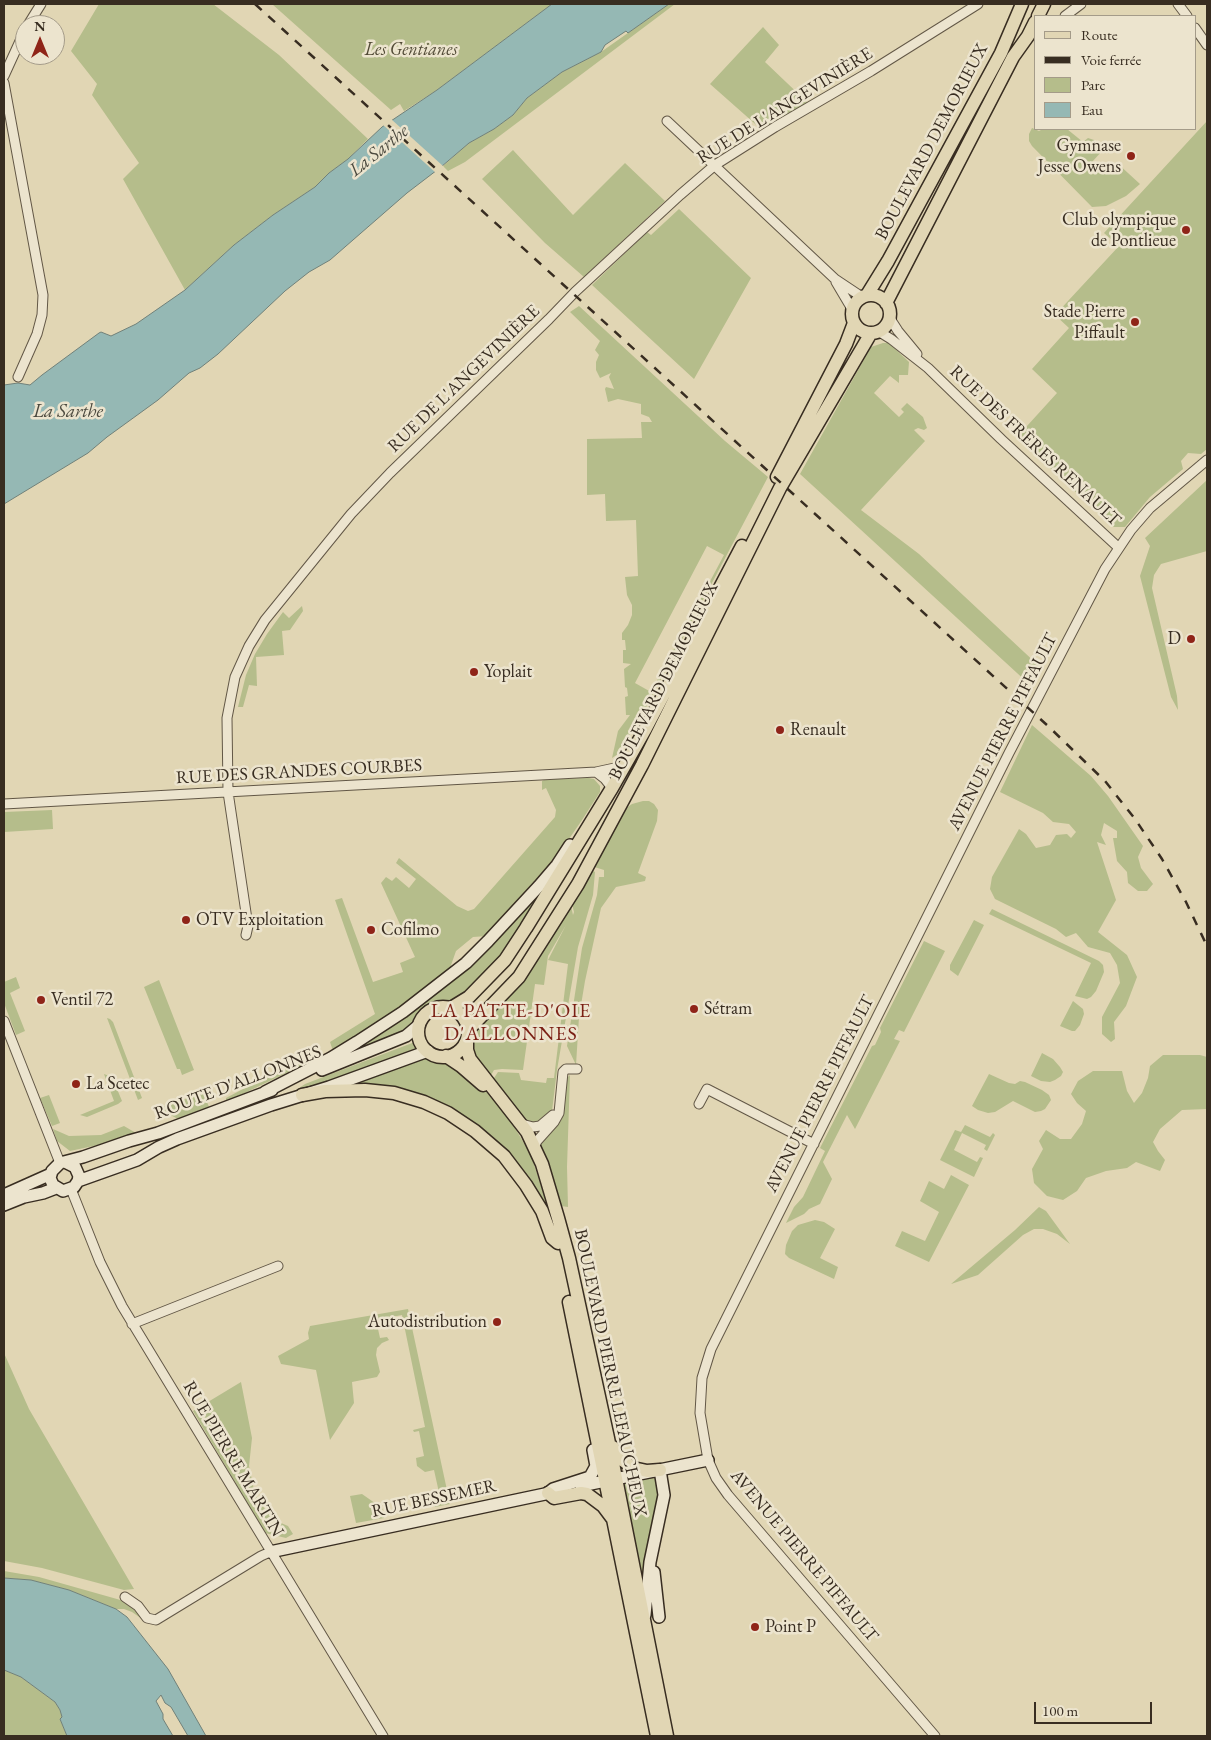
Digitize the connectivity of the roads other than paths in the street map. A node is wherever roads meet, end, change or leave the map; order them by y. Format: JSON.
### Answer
{"nodes":[{"id":1,"x":40,"y":4,"type":"edge"},
{"id":2,"x":978,"y":4,"type":"edge"},
{"id":3,"x":1022,"y":4,"type":"edge"},
{"id":4,"x":1081,"y":4,"type":"edge"},
{"id":5,"x":1178,"y":4,"type":"edge"},
{"id":6,"x":34,"y":15,"type":"edge"},
{"id":7,"x":1066,"y":15,"type":"edge"},
{"id":8,"x":1185,"y":15,"type":"edge"},
{"id":9,"x":1034,"y":24,"type":"edge"},
{"id":10,"x":1196,"y":29,"type":"edge"},
{"id":11,"x":1207,"y":45,"type":"edge"},
{"id":12,"x":15,"y":52,"type":"edge"},
{"id":13,"x":4,"y":76,"type":"edge"},
{"id":14,"x":4,"y":83,"type":"edge"},
{"id":15,"x":667,"y":121,"type":"dead end"},
{"id":16,"x":715,"y":165,"type":"junction"},
{"id":17,"x":835,"y":279,"type":"junction"},
{"id":18,"x":865,"y":296,"type":"junction"},
{"id":19,"x":886,"y":303,"type":"junction"},
{"id":20,"x":852,"y":309,"type":"junction"},
{"id":21,"x":889,"y":317,"type":"junction"},
{"id":22,"x":854,"y":323,"type":"junction"},
{"id":23,"x":875,"y":332,"type":"junction"},
{"id":24,"x":928,"y":368,"type":"junction"},
{"id":25,"x":18,"y":377,"type":"dead end"},
{"id":26,"x":1207,"y":460,"type":"edge"},
{"id":27,"x":1119,"y":548,"type":"junction"},
{"id":28,"x":646,"y":728,"type":"junction"},
{"id":29,"x":619,"y":767,"type":"junction"},
{"id":30,"x":596,"y":772,"type":"junction"},
{"id":31,"x":611,"y":786,"type":"junction"},
{"id":32,"x":228,"y":792,"type":"junction"},
{"id":33,"x":4,"y":804,"type":"edge"},
{"id":34,"x":246,"y":935,"type":"dead end"},
{"id":35,"x":451,"y":1008,"type":"junction"},
{"id":36,"x":4,"y":1021,"type":"edge"},
{"id":37,"x":419,"y":1025,"type":"junction"},
{"id":38,"x":467,"y":1035,"type":"junction"},
{"id":39,"x":428,"y":1051,"type":"junction"},
{"id":40,"x":446,"y":1056,"type":"junction"},
{"id":41,"x":577,"y":1069,"type":"dead end"},
{"id":42,"x":266,"y":1092,"type":"junction"},
{"id":43,"x":560,"y":1093,"type":"junction"},
{"id":44,"x":302,"y":1095,"type":"junction"},
{"id":45,"x":699,"y":1104,"type":"dead end"},
{"id":46,"x":522,"y":1124,"type":"junction"},
{"id":47,"x":814,"y":1144,"type":"junction"},
{"id":48,"x":534,"y":1148,"type":"junction"},
{"id":49,"x":62,"y":1163,"type":"junction"},
{"id":50,"x":50,"y":1174,"type":"junction"},
{"id":51,"x":74,"y":1185,"type":"junction"},
{"id":52,"x":56,"y":1188,"type":"junction"},
{"id":53,"x":4,"y":1195,"type":"edge"},
{"id":54,"x":4,"y":1205,"type":"edge"},
{"id":55,"x":558,"y":1243,"type":"junction"},
{"id":56,"x":278,"y":1266,"type":"dead end"},
{"id":57,"x":132,"y":1324,"type":"junction"},
{"id":58,"x":581,"y":1362,"type":"junction"},
{"id":59,"x":608,"y":1438,"type":"junction"},
{"id":60,"x":708,"y":1460,"type":"junction"},
{"id":61,"x":660,"y":1470,"type":"junction"},
{"id":62,"x":610,"y":1480,"type":"junction"},
{"id":63,"x":546,"y":1494,"type":"junction"},
{"id":64,"x":613,"y":1520,"type":"junction"},
{"id":65,"x":653,"y":1538,"type":"junction"},
{"id":66,"x":270,"y":1552,"type":"junction"},
{"id":67,"x":125,"y":1598,"type":"dead end"},
{"id":68,"x":659,"y":1617,"type":"dead end"},
{"id":69,"x":644,"y":1625,"type":"junction"},
{"id":70,"x":383,"y":1736,"type":"edge"},
{"id":71,"x":657,"y":1736,"type":"edge"},
{"id":72,"x":667,"y":1736,"type":"edge"},
{"id":73,"x":935,"y":1736,"type":"edge"}],
"edges":[{"from":1,"to":6,"type":"street"},
{"from":2,"to":16,"type":"street","name":"RUE DE L'ANGEVINIÈRE"},
{"from":3,"to":18,"type":"main road","name":"BOULEVARD DEMORIEUX"},
{"from":4,"to":7,"type":"street"},
{"from":5,"to":8,"type":"street"},
{"from":9,"to":19,"type":"main road","name":"BOULEVARD DEMORIEUX"},
{"from":10,"to":11,"type":"street"},
{"from":12,"to":13,"type":"street"},
{"from":14,"to":25,"type":"street"},
{"from":15,"to":16,"type":"street"},
{"from":16,"to":17,"type":"street"},
{"from":16,"to":32,"type":"street","name":"RUE DE L'ANGEVINIÈRE"},
{"from":17,"to":18,"type":"street"},
{"from":17,"to":20,"type":"street"},
{"from":18,"to":19,"type":"main road"},
{"from":18,"to":20,"type":"main road"},
{"from":19,"to":21,"type":"main road"},
{"from":20,"to":22,"type":"main road"},
{"from":21,"to":23,"type":"main road"},
{"from":21,"to":24,"type":"street","name":"RUE DES FRÈRES RENAULT"},
{"from":22,"to":23,"type":"main road"},
{"from":22,"to":28,"type":"main road","name":"BOULEVARD DEMORIEUX"},
{"from":23,"to":24,"type":"street","name":"RUE DES FRÈRES RENAULT"},
{"from":23,"to":38,"type":"main road","name":"BOULEVARD DEMORIEUX"},
{"from":24,"to":27,"type":"street","name":"RUE DES FRÈRES RENAULT"},
{"from":26,"to":27,"type":"street","name":"AVENUE PIERRE PIFFAULT"},
{"from":27,"to":47,"type":"street","name":"AVENUE PIERRE PIFFAULT"},
{"from":28,"to":29,"type":"main road"},
{"from":28,"to":31,"type":"main road","name":"BOULEVARD DEMORIEUX"},
{"from":29,"to":30,"type":"street","name":"RUE DES GRANDES COURBES"},
{"from":29,"to":31,"type":"main road"},
{"from":30,"to":31,"type":"street"},
{"from":30,"to":32,"type":"street","name":"RUE DES GRANDES COURBES"},
{"from":31,"to":35,"type":"main road","name":"BOULEVARD DEMORIEUX"},
{"from":31,"to":42,"type":"main road"},
{"from":32,"to":33,"type":"street","name":"RUE DES GRANDES COURBES"},
{"from":32,"to":34,"type":"street","name":"RUE DE L'ANGEVINIÈRE"},
{"from":35,"to":37,"type":"main road"},
{"from":35,"to":38,"type":"main road"},
{"from":36,"to":49,"type":"street"},
{"from":37,"to":39,"type":"main road"},
{"from":37,"to":42,"type":"main road","name":"ROUTE D'ALLONNES"},
{"from":38,"to":40,"type":"main road"},
{"from":38,"to":46,"type":"main road","name":"BOULEVARD PIERRE LEFAUCHEUX"},
{"from":39,"to":40,"type":"main road"},
{"from":39,"to":44,"type":"main road","name":"ROUTE D'ALLONNES"},
{"from":40,"to":55,"type":"main road","name":"BOULEVARD PIERRE LEFAUCHEUX"},
{"from":41,"to":43,"type":"street"},
{"from":42,"to":49,"type":"main road","name":"ROUTE D'ALLONNES"},
{"from":43,"to":46,"type":"street"},
{"from":43,"to":48,"type":"street"},
{"from":44,"to":51,"type":"main road","name":"ROUTE D'ALLONNES"},
{"from":44,"to":55,"type":"main road"},
{"from":45,"to":47,"type":"street"},
{"from":46,"to":48,"type":"main road","name":"BOULEVARD PIERRE LEFAUCHEUX"},
{"from":47,"to":60,"type":"street","name":"AVENUE PIERRE PIFFAULT"},
{"from":48,"to":59,"type":"main road","name":"BOULEVARD PIERRE LEFAUCHEUX"},
{"from":49,"to":50,"type":"main road","name":"ROUTE D'ALLONNES"},
{"from":49,"to":51,"type":"main road"},
{"from":50,"to":52,"type":"main road"},
{"from":50,"to":53,"type":"main road","name":"ROUTE D'ALLONNES"},
{"from":51,"to":52,"type":"main road","name":"ROUTE D'ALLONNES"},
{"from":51,"to":57,"type":"street","name":"RUE PIERRE MARTIN"},
{"from":52,"to":54,"type":"main road","name":"ROUTE D'ALLONNES"},
{"from":55,"to":58,"type":"main road","name":"BOULEVARD PIERRE LEFAUCHEUX"},
{"from":56,"to":57,"type":"street"},
{"from":57,"to":66,"type":"street","name":"RUE PIERRE MARTIN"},
{"from":58,"to":62,"type":"main road","name":"BOULEVARD PIERRE LEFAUCHEUX"},
{"from":58,"to":63,"type":"main road"},
{"from":59,"to":61,"type":"main road"},
{"from":59,"to":62,"type":"main road","name":"BOULEVARD PIERRE LEFAUCHEUX"},
{"from":60,"to":61,"type":"main road","name":"RUE BESSEMER"},
{"from":60,"to":73,"type":"street","name":"AVENUE PIERRE PIFFAULT"},
{"from":61,"to":62,"type":"main road","name":"RUE BESSEMER"},
{"from":61,"to":65,"type":"main road"},
{"from":62,"to":63,"type":"main road","name":"RUE BESSEMER"},
{"from":62,"to":64,"type":"main road","name":"BOULEVARD PIERRE LEFAUCHEUX"},
{"from":62,"to":69,"type":"main road","name":"BOULEVARD PIERRE LEFAUCHEUX"},
{"from":63,"to":64,"type":"main road"},
{"from":63,"to":66,"type":"main road","name":"RUE BESSEMER"},
{"from":64,"to":71,"type":"main road","name":"BOULEVARD PIERRE LEFAUCHEUX"},
{"from":65,"to":68,"type":"main road"},
{"from":65,"to":69,"type":"main road"},
{"from":66,"to":67,"type":"street"},
{"from":66,"to":70,"type":"street","name":"RUE PIERRE MARTIN"},
{"from":69,"to":72,"type":"main road","name":"BOULEVARD PIERRE LEFAUCHEUX"}]}
